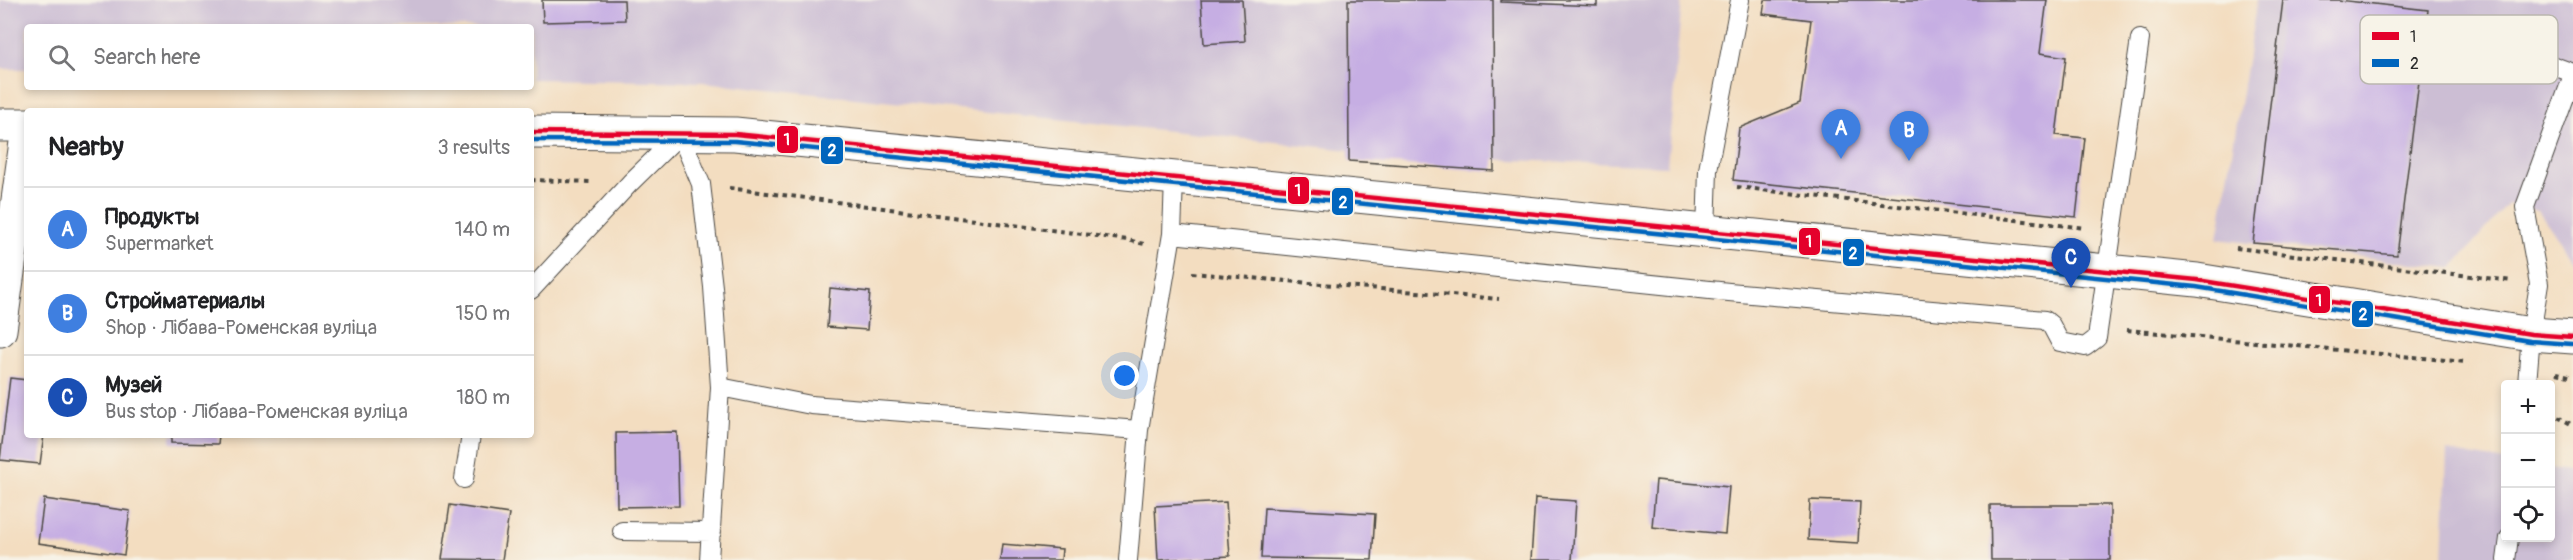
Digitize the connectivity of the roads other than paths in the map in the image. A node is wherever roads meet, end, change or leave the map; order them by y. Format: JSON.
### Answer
{"nodes":[{"id":1,"x":1740,"y":0,"type":"edge"},
{"id":2,"x":2140,"y":39,"type":"dead end"},
{"id":3,"x":2558,"y":68,"type":"edge"},
{"id":4,"x":2573,"y":74,"type":"edge"},
{"id":5,"x":0,"y":125,"type":"edge"},
{"id":6,"x":24,"y":125,"type":"edge"},
{"id":7,"x":534,"y":132,"type":"edge"},
{"id":8,"x":680,"y":134,"type":"junction"},
{"id":9,"x":24,"y":157,"type":"edge"},
{"id":10,"x":1174,"y":179,"type":"junction"},
{"id":11,"x":1706,"y":232,"type":"junction"},
{"id":12,"x":1172,"y":234,"type":"junction"},
{"id":13,"x":2107,"y":271,"type":"junction"},
{"id":14,"x":534,"y":287,"type":"edge"},
{"id":15,"x":0,"y":330,"type":"edge"},
{"id":16,"x":2530,"y":334,"type":"junction"},
{"id":17,"x":2573,"y":338,"type":"edge"},
{"id":18,"x":2527,"y":380,"type":"edge"},
{"id":19,"x":720,"y":387,"type":"junction"},
{"id":20,"x":1139,"y":430,"type":"junction"},
{"id":21,"x":471,"y":438,"type":"edge"},
{"id":22,"x":464,"y":479,"type":"dead end"},
{"id":23,"x":622,"y":531,"type":"dead end"},
{"id":24,"x":712,"y":532,"type":"junction"},
{"id":25,"x":2508,"y":542,"type":"edge"},
{"id":26,"x":709,"y":560,"type":"edge"},
{"id":27,"x":1128,"y":560,"type":"edge"},
{"id":28,"x":2506,"y":560,"type":"edge"}],
"edges":[{"from":1,"to":11,"type":"lane"},
{"from":2,"to":13,"type":"lane"},
{"from":3,"to":4,"type":"lane"},
{"from":4,"to":16,"type":"lane"},
{"from":5,"to":6,"type":"main road"},
{"from":7,"to":8,"type":"main road"},
{"from":8,"to":10,"type":"main road"},
{"from":8,"to":14,"type":"lane"},
{"from":8,"to":19,"type":"lane"},
{"from":9,"to":15,"type":"main road"},
{"from":10,"to":11,"type":"main road"},
{"from":10,"to":12,"type":"lane"},
{"from":11,"to":13,"type":"main road"},
{"from":12,"to":13,"type":"lane"},
{"from":12,"to":20,"type":"lane"},
{"from":13,"to":16,"type":"main road"},
{"from":16,"to":17,"type":"main road"},
{"from":16,"to":18,"type":"lane"},
{"from":19,"to":20,"type":"lane"},
{"from":19,"to":24,"type":"lane"},
{"from":20,"to":27,"type":"lane"},
{"from":21,"to":22,"type":"lane"},
{"from":23,"to":24,"type":"lane"},
{"from":24,"to":26,"type":"lane"},
{"from":25,"to":28,"type":"lane"}]}
